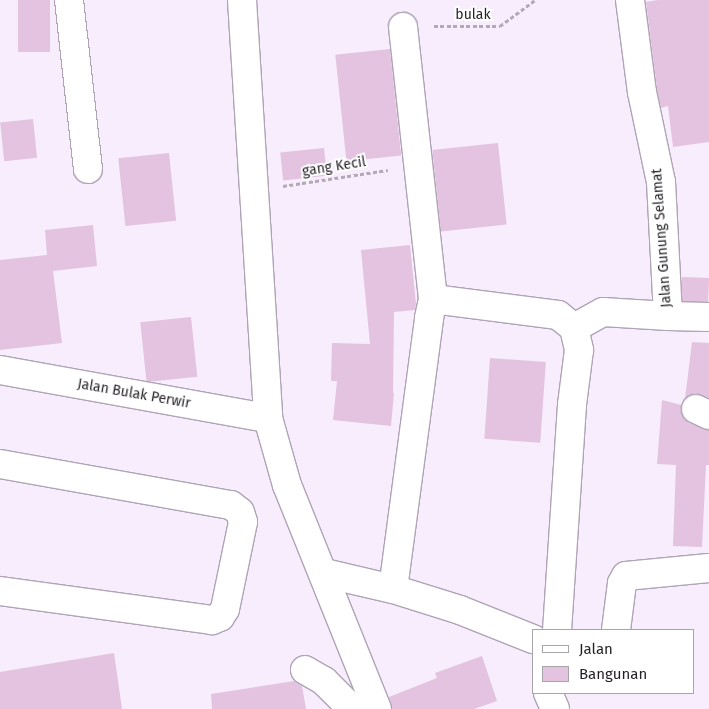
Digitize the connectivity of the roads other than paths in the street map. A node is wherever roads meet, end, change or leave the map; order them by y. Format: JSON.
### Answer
{"nodes":[{"id":1,"x":70,"y":0,"type":"edge"},
{"id":2,"x":242,"y":0,"type":"edge"},
{"id":3,"x":630,"y":0,"type":"edge"},
{"id":4,"x":403,"y":26,"type":"road end"},
{"id":5,"x":88,"y":169,"type":"dead end"},
{"id":6,"x":433,"y":300,"type":"junction"},
{"id":7,"x":668,"y":316,"type":"junction"},
{"id":8,"x":709,"y":317,"type":"edge"},
{"id":9,"x":574,"y":328,"type":"junction"},
{"id":10,"x":0,"y":370,"type":"edge"},
{"id":11,"x":268,"y":418,"type":"junction"},
{"id":12,"x":0,"y":464,"type":"edge"},
{"id":13,"x":709,"y":568,"type":"edge"},
{"id":14,"x":324,"y":573,"type":"junction"},
{"id":15,"x":393,"y":589,"type":"junction"},
{"id":16,"x":0,"y":591,"type":"edge"},
{"id":17,"x":557,"y":629,"type":"edge"},
{"id":18,"x":616,"y":629,"type":"edge"},
{"id":19,"x":530,"y":643,"type":"edge"},
{"id":20,"x":305,"y":670,"type":"dead end"},
{"id":21,"x":548,"y":694,"type":"edge"},
{"id":22,"x":349,"y":709,"type":"edge"},
{"id":23,"x":377,"y":709,"type":"edge"},
{"id":24,"x":555,"y":709,"type":"edge"}],
"edges":[{"from":1,"to":5,"type":"street"},
{"from":2,"to":11,"type":"street"},
{"from":3,"to":7,"type":"street","name":"Jalan Gunung Selamat"},
{"from":4,"to":6,"type":"street"},
{"from":6,"to":9,"type":"street"},
{"from":6,"to":15,"type":"street"},
{"from":7,"to":8,"type":"street","name":"Jalan Gunung Selamat"},
{"from":7,"to":9,"type":"street"},
{"from":9,"to":17,"type":"street"},
{"from":10,"to":11,"type":"street","name":"Jalan Bulak Perwir"},
{"from":11,"to":14,"type":"street"},
{"from":12,"to":16,"type":"street"},
{"from":13,"to":18,"type":"street"},
{"from":14,"to":15,"type":"street"},
{"from":14,"to":23,"type":"street"},
{"from":15,"to":19,"type":"street"},
{"from":20,"to":22,"type":"street"},
{"from":21,"to":24,"type":"street"}]}
